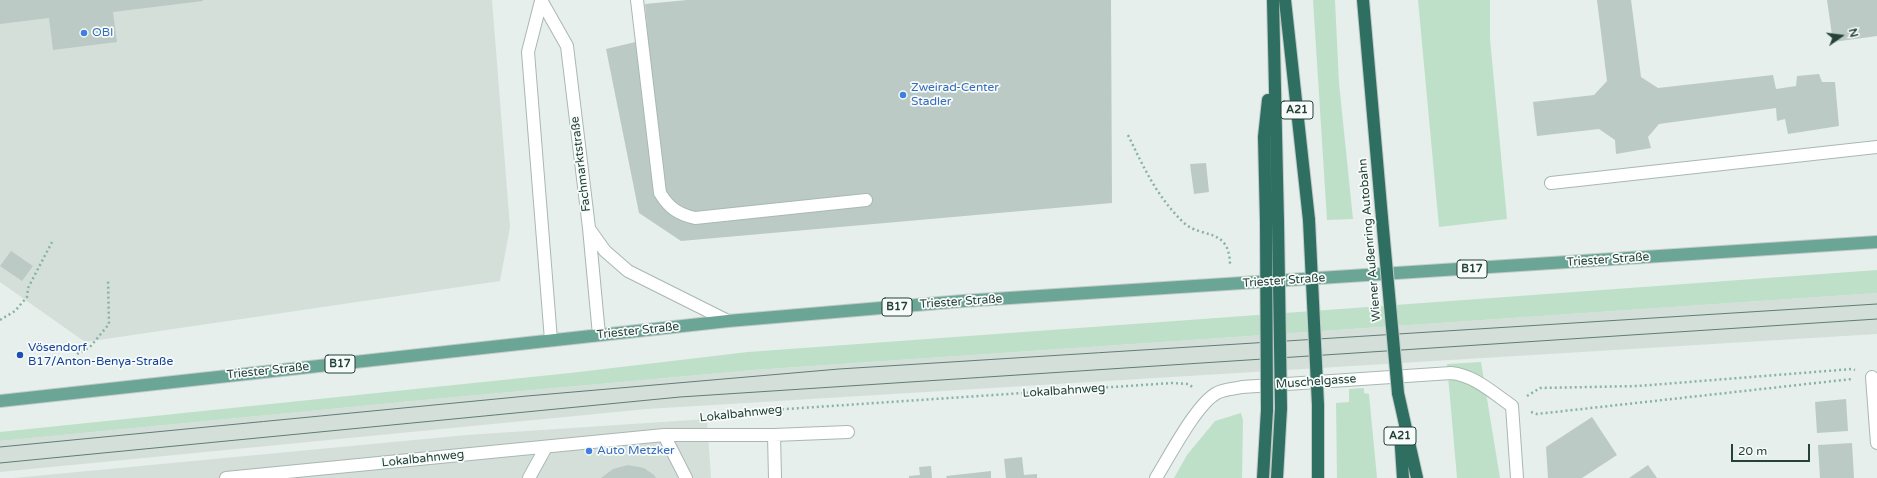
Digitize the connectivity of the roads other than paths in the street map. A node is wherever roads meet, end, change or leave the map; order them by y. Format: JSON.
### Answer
{"nodes":[{"id":1,"x":541,"y":0,"type":"edge"},
{"id":2,"x":636,"y":0,"type":"edge"},
{"id":3,"x":1273,"y":0,"type":"edge"},
{"id":4,"x":1285,"y":0,"type":"edge"},
{"id":5,"x":1363,"y":0,"type":"edge"},
{"id":6,"x":1273,"y":58,"type":"junction"},
{"id":7,"x":1877,"y":147,"type":"edge"},
{"id":8,"x":1551,"y":184,"type":"dead end"},
{"id":9,"x":866,"y":200,"type":"dead end"},
{"id":10,"x":589,"y":228,"type":"junction"},
{"id":11,"x":1877,"y":242,"type":"edge"},
{"id":12,"x":728,"y":321,"type":"junction"},
{"id":13,"x":599,"y":335,"type":"junction"},
{"id":14,"x":551,"y":340,"type":"junction"},
{"id":15,"x":1872,"y":377,"type":"road end"},
{"id":16,"x":1398,"y":393,"type":"junction"},
{"id":17,"x":0,"y":401,"type":"edge"},
{"id":18,"x":848,"y":432,"type":"dead end"},
{"id":19,"x":664,"y":435,"type":"junction"},
{"id":20,"x":774,"y":436,"type":"junction"},
{"id":21,"x":1877,"y":443,"type":"edge"},
{"id":22,"x":546,"y":447,"type":"junction"},
{"id":23,"x":226,"y":478,"type":"edge"},
{"id":24,"x":528,"y":478,"type":"edge"},
{"id":25,"x":686,"y":478,"type":"edge"},
{"id":26,"x":775,"y":478,"type":"edge"},
{"id":27,"x":1156,"y":478,"type":"edge"},
{"id":28,"x":1263,"y":478,"type":"edge"},
{"id":29,"x":1276,"y":478,"type":"edge"},
{"id":30,"x":1318,"y":478,"type":"edge"},
{"id":31,"x":1403,"y":478,"type":"edge"},
{"id":32,"x":1417,"y":478,"type":"edge"},
{"id":33,"x":1517,"y":478,"type":"edge"}],
"edges":[{"from":1,"to":10,"type":"street","name":"Fachmarktstraße"},
{"from":1,"to":14,"type":"street","name":"Fachmarktstraße"},
{"from":2,"to":9,"type":"street"},
{"from":3,"to":6,"type":"highway"},
{"from":4,"to":30,"type":"highway","number":"A21","bridge":true},
{"from":5,"to":16,"type":"highway","name":"Wiener Außenring Autobahn","number":"A21","bridge":true},
{"from":6,"to":28,"type":"highway","bridge":true},
{"from":6,"to":29,"type":"highway","bridge":true},
{"from":7,"to":8,"type":"street"},
{"from":10,"to":12,"type":"street"},
{"from":10,"to":13,"type":"street","name":"Fachmarktstraße"},
{"from":11,"to":12,"type":"main road","name":"Triester Straße","number":"B17"},
{"from":12,"to":13,"type":"main road","name":"Triester Straße","number":"B17"},
{"from":13,"to":14,"type":"main road","name":"Triester Straße","number":"B17"},
{"from":14,"to":17,"type":"main road","name":"Triester Straße","number":"B17"},
{"from":15,"to":21,"type":"street"},
{"from":16,"to":31,"type":"highway","name":"Wiener Außenring Autobahn","number":"A21"},
{"from":16,"to":32,"type":"highway"},
{"from":18,"to":20,"type":"street","name":"Lokalbahnweg"},
{"from":19,"to":20,"type":"street","name":"Lokalbahnweg"},
{"from":19,"to":22,"type":"street","name":"Lokalbahnweg"},
{"from":19,"to":25,"type":"street"},
{"from":20,"to":26,"type":"street"},
{"from":22,"to":23,"type":"street","name":"Lokalbahnweg"},
{"from":22,"to":24,"type":"street"},
{"from":27,"to":33,"type":"street","name":"Muschelgasse"}]}
